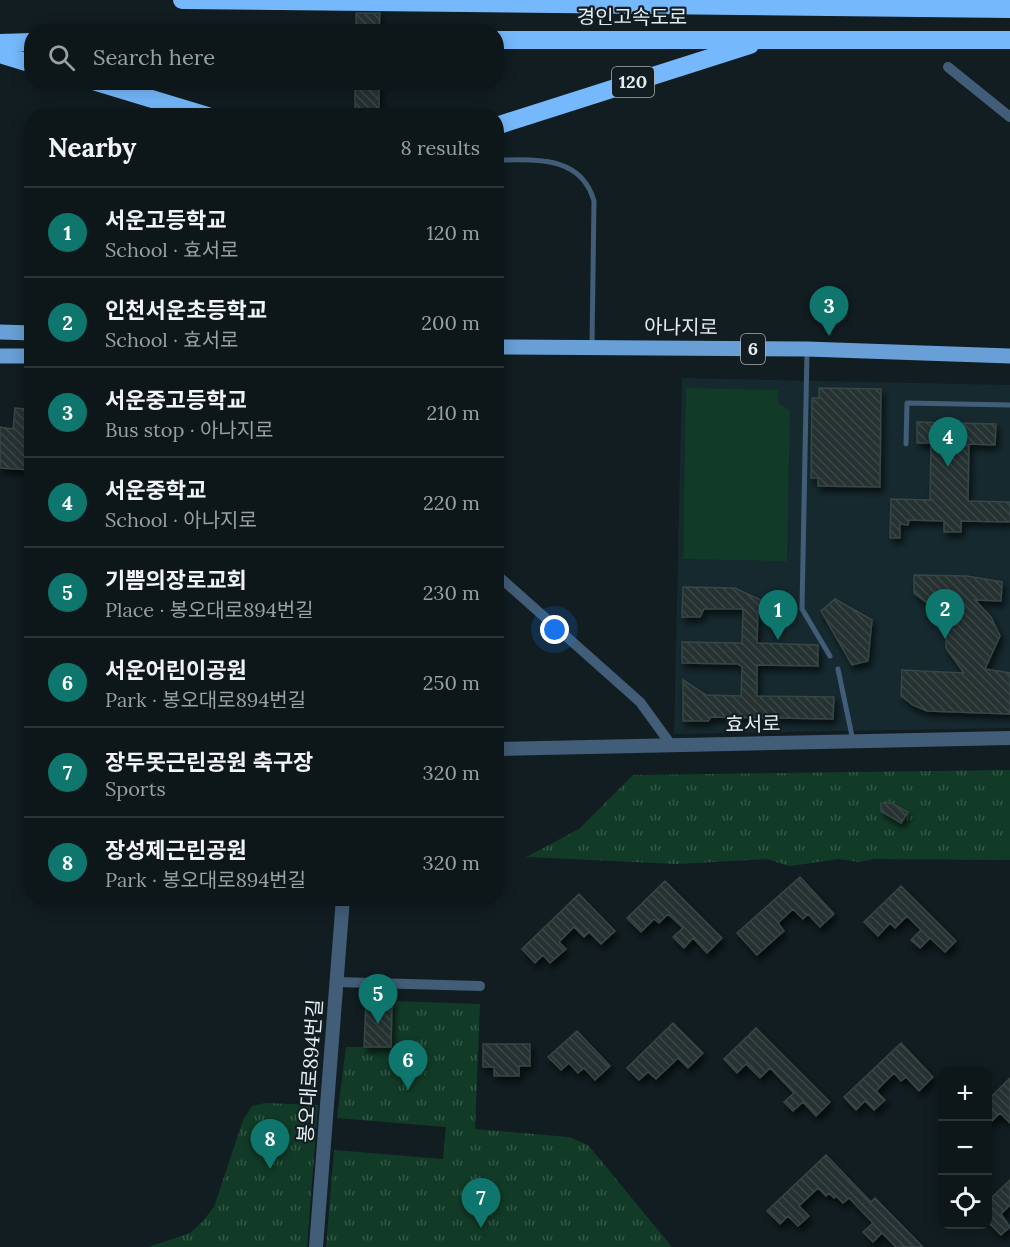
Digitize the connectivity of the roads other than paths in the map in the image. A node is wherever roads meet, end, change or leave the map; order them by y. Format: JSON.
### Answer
{"nodes":[{"id":1,"x":182,"y":0,"type":"edge"},
{"id":2,"x":746,"y":0,"type":"edge"},
{"id":3,"x":768,"y":7,"type":"junction"},
{"id":4,"x":1010,"y":9,"type":"edge"},
{"id":5,"x":769,"y":39,"type":"junction"},
{"id":6,"x":504,"y":40,"type":"edge"},
{"id":7,"x":1010,"y":40,"type":"edge"},
{"id":8,"x":0,"y":42,"type":"edge"},
{"id":9,"x":24,"y":42,"type":"edge"},
{"id":10,"x":0,"y":54,"type":"edge"},
{"id":11,"x":24,"y":62,"type":"edge"},
{"id":12,"x":948,"y":67,"type":"dead end"},
{"id":13,"x":122,"y":90,"type":"edge"},
{"id":14,"x":182,"y":108,"type":"edge"},
{"id":15,"x":1010,"y":117,"type":"edge"},
{"id":16,"x":504,"y":123,"type":"edge"},
{"id":17,"x":504,"y":160,"type":"edge"},
{"id":18,"x":0,"y":332,"type":"edge"},
{"id":19,"x":24,"y":333,"type":"edge"},
{"id":20,"x":504,"y":347,"type":"edge"},
{"id":21,"x":591,"y":347,"type":"junction"},
{"id":22,"x":807,"y":349,"type":"junction"},
{"id":23,"x":0,"y":356,"type":"edge"},
{"id":24,"x":24,"y":356,"type":"edge"},
{"id":25,"x":1010,"y":356,"type":"edge"},
{"id":26,"x":1010,"y":405,"type":"edge"},
{"id":27,"x":906,"y":444,"type":"dead end"},
{"id":28,"x":504,"y":581,"type":"edge"},
{"id":29,"x":830,"y":656,"type":"dead end"},
{"id":30,"x":838,"y":669,"type":"dead end"},
{"id":31,"x":1010,"y":738,"type":"edge"},
{"id":32,"x":854,"y":742,"type":"junction"},
{"id":33,"x":672,"y":746,"type":"junction"},
{"id":34,"x":504,"y":749,"type":"edge"},
{"id":35,"x":342,"y":906,"type":"edge"},
{"id":36,"x":337,"y":982,"type":"junction"},
{"id":37,"x":480,"y":986,"type":"dead end"},
{"id":38,"x":316,"y":1247,"type":"edge"}],
"edges":[{"from":1,"to":3,"type":"highway","name":"경인고속도로"},
{"from":2,"to":3,"type":"highway","name":"경인고속도로"},
{"from":3,"to":4,"type":"highway","name":"경인고속도로"},
{"from":5,"to":6,"type":"highway","name":"경인고속도로","number":"120"},
{"from":5,"to":7,"type":"highway","name":"경인고속도로","number":"120"},
{"from":5,"to":16,"type":"highway","name":"경인고속도로","number":"120"},
{"from":8,"to":9,"type":"highway"},
{"from":10,"to":11,"type":"highway"},
{"from":12,"to":15,"type":"street"},
{"from":13,"to":14,"type":"highway"},
{"from":17,"to":21,"type":"lane"},
{"from":18,"to":19,"type":"main road"},
{"from":20,"to":21,"type":"main road","name":"아나지로","number":"6"},
{"from":21,"to":22,"type":"main road","name":"아나지로","number":"6"},
{"from":22,"to":25,"type":"main road","name":"아나지로","number":"6"},
{"from":22,"to":29,"type":"lane"},
{"from":23,"to":24,"type":"main road"},
{"from":26,"to":27,"type":"lane"},
{"from":28,"to":33,"type":"street"},
{"from":30,"to":32,"type":"lane"},
{"from":31,"to":32,"type":"street","name":"효서로"},
{"from":32,"to":33,"type":"street","name":"효서로"},
{"from":33,"to":34,"type":"street","name":"효서로"},
{"from":35,"to":36,"type":"street","name":"봉오대로894번길"},
{"from":36,"to":37,"type":"street"},
{"from":36,"to":38,"type":"street","name":"봉오대로894번길"}]}
